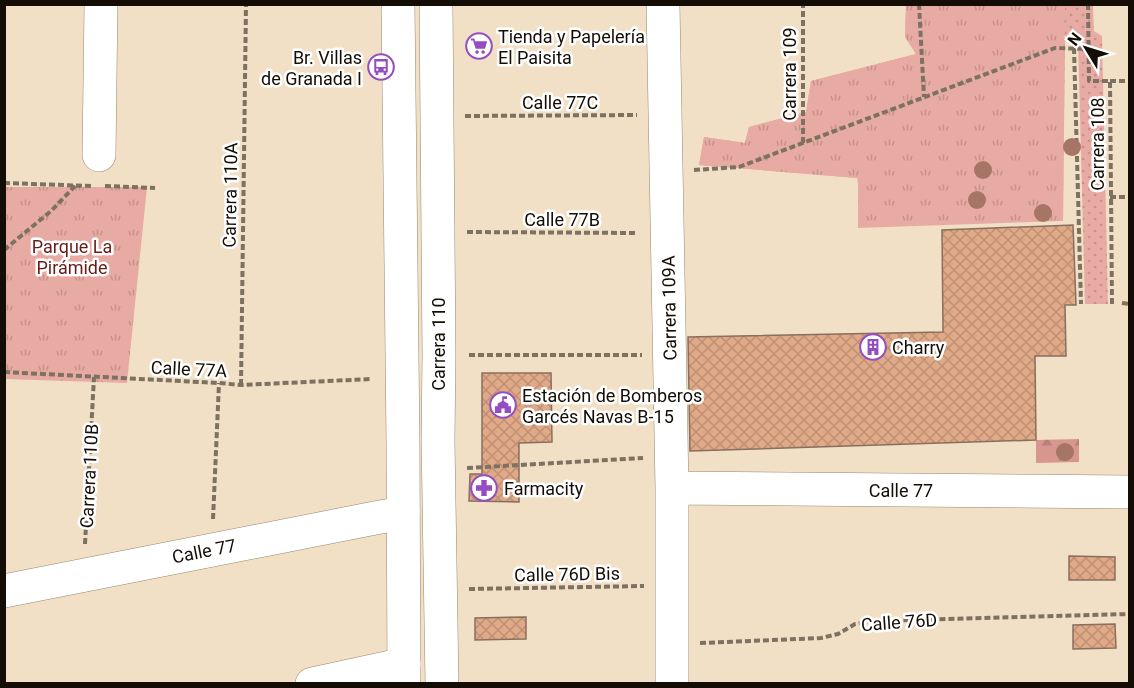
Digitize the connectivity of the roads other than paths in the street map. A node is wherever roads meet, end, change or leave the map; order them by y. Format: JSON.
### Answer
{"nodes":[{"id":1,"x":101,"y":4,"type":"edge"},
{"id":2,"x":399,"y":4,"type":"edge"},
{"id":3,"x":436,"y":4,"type":"edge"},
{"id":4,"x":663,"y":4,"type":"edge"},
{"id":5,"x":99,"y":155,"type":"dead end"},
{"id":6,"x":438,"y":440,"type":"junction"},
{"id":7,"x":404,"y":442,"type":"junction"},
{"id":8,"x":672,"y":473,"type":"junction"},
{"id":9,"x":1130,"y":492,"type":"edge"},
{"id":10,"x":403,"y":513,"type":"junction"},
{"id":11,"x":4,"y":591,"type":"edge"},
{"id":12,"x":404,"y":674,"type":"edge"},
{"id":13,"x":312,"y":684,"type":"edge"},
{"id":14,"x":442,"y":684,"type":"edge"},
{"id":15,"x":672,"y":684,"type":"edge"}],
"edges":[{"from":1,"to":5,"type":"street"},
{"from":2,"to":7,"type":"street","name":"Carrera 110"},
{"from":3,"to":6,"type":"street","name":"Carrera 110"},
{"from":4,"to":8,"type":"street","name":"Carrera 109A"},
{"from":6,"to":7,"type":"street"},
{"from":6,"to":14,"type":"street","name":"Carrera 110"},
{"from":7,"to":10,"type":"street","name":"Carrera 110"},
{"from":8,"to":9,"type":"street","name":"Calle 77"},
{"from":8,"to":15,"type":"street","name":"Carrera 109A"},
{"from":10,"to":11,"type":"street","name":"Calle 77"},
{"from":10,"to":12,"type":"street","name":"Carrera 110"},
{"from":12,"to":13,"type":"street"}]}
